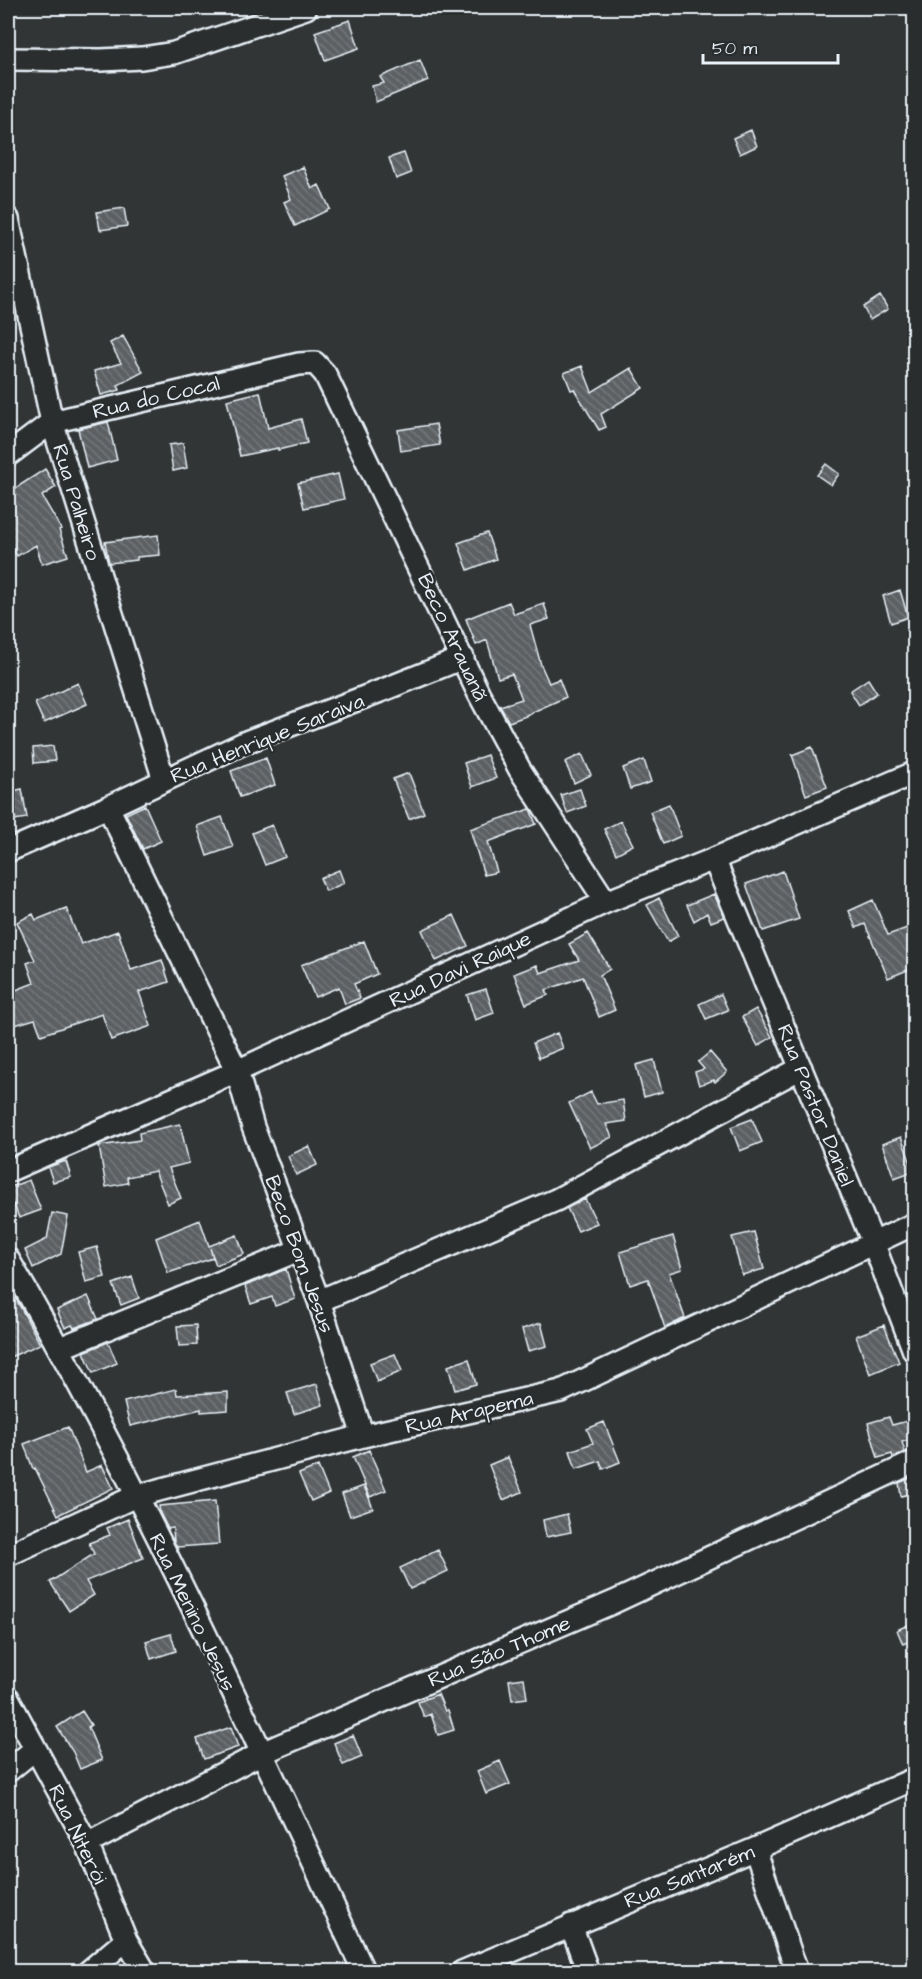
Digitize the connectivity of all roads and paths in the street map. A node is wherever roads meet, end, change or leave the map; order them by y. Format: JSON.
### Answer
{"nodes":[{"id":1,"x":306,"y":8,"type":"edge"},
{"id":2,"x":281,"y":12,"type":"edge"},
{"id":3,"x":8,"y":59,"type":"edge"},
{"id":4,"x":8,"y":219,"type":"edge"},
{"id":5,"x":315,"y":363,"type":"joint"},
{"id":6,"x":52,"y":422,"type":"junction"},
{"id":7,"x":8,"y":455,"type":"edge"},
{"id":8,"x":463,"y":658,"type":"junction"},
{"id":9,"x":915,"y":772,"type":"edge"},
{"id":10,"x":164,"y":780,"type":"junction"},
{"id":11,"x":108,"y":807,"type":"junction"},
{"id":12,"x":8,"y":851,"type":"edge"},
{"id":13,"x":714,"y":859,"type":"junction"},
{"id":14,"x":606,"y":902,"type":"junction"},
{"id":15,"x":801,"y":1068,"type":"junction"},
{"id":16,"x":237,"y":1071,"type":"junction"},
{"id":17,"x":8,"y":1172,"type":"edge"},
{"id":18,"x":915,"y":1224,"type":"edge"},
{"id":19,"x":874,"y":1245,"type":"junction"},
{"id":20,"x":299,"y":1250,"type":"junction"},
{"id":21,"x":8,"y":1259,"type":"edge"},
{"id":22,"x":319,"y":1301,"type":"junction"},
{"id":23,"x":60,"y":1348,"type":"junction"},
{"id":24,"x":915,"y":1351,"type":"edge"},
{"id":25,"x":363,"y":1436,"type":"junction"},
{"id":26,"x":915,"y":1462,"type":"edge"},
{"id":27,"x":136,"y":1496,"type":"junction"},
{"id":28,"x":8,"y":1555,"type":"edge"},
{"id":29,"x":8,"y":1698,"type":"edge"},
{"id":30,"x":34,"y":1749,"type":"junction"},
{"id":31,"x":262,"y":1753,"type":"junction"},
{"id":32,"x":8,"y":1771,"type":"edge"},
{"id":33,"x":915,"y":1779,"type":"edge"},
{"id":34,"x":87,"y":1844,"type":"junction"},
{"id":35,"x":755,"y":1849,"type":"junction"},
{"id":36,"x":571,"y":1925,"type":"junction"},
{"id":37,"x":126,"y":1940,"type":"junction"},
{"id":38,"x":88,"y":1971,"type":"edge"},
{"id":39,"x":145,"y":1971,"type":"edge"},
{"id":40,"x":364,"y":1971,"type":"edge"},
{"id":41,"x":462,"y":1971,"type":"edge"},
{"id":42,"x":588,"y":1971,"type":"edge"},
{"id":43,"x":797,"y":1971,"type":"edge"}],
"edges":[{"from":1,"to":2,"type":"street"},
{"from":2,"to":3,"type":"street"},
{"from":4,"to":6,"type":"street","name":"Rua Palheiro"},
{"from":5,"to":6,"type":"street","name":"Rua do Cocal"},
{"from":5,"to":8,"type":"street","name":"Beco Arauanã"},
{"from":6,"to":7,"type":"street","name":"Rua do Cocal"},
{"from":6,"to":10,"type":"street","name":"Rua Palheiro"},
{"from":8,"to":10,"type":"street","name":"Rua Henrique Saraiva"},
{"from":8,"to":14,"type":"street","name":"Beco Arauanã"},
{"from":9,"to":13,"type":"street","name":"Rua Davi Raique"},
{"from":10,"to":11,"type":"street","name":"Rua Henrique Saraiva"},
{"from":11,"to":12,"type":"street","name":"Rua Henrique Saraiva"},
{"from":11,"to":16,"type":"street","name":"Beco Bom Jesus"},
{"from":13,"to":14,"type":"street","name":"Rua Davi Raique"},
{"from":13,"to":15,"type":"street","name":"Rua Pastor Daniel"},
{"from":14,"to":16,"type":"street","name":"Rua Davi Raique"},
{"from":15,"to":19,"type":"street","name":"Rua Pastor Daniel"},
{"from":15,"to":22,"type":"street"},
{"from":16,"to":17,"type":"street","name":"Rua Davi Raique"},
{"from":16,"to":20,"type":"street","name":"Beco Bom Jesus"},
{"from":18,"to":19,"type":"street","name":"Rua Arapema"},
{"from":19,"to":24,"type":"street","name":"Rua Pastor Daniel"},
{"from":19,"to":25,"type":"street","name":"Rua Arapema"},
{"from":20,"to":22,"type":"street","name":"Beco Bom Jesus"},
{"from":20,"to":23,"type":"street"},
{"from":21,"to":23,"type":"street","name":"Rua Menino Jesus"},
{"from":22,"to":25,"type":"street","name":"Beco Bom Jesus"},
{"from":23,"to":27,"type":"street","name":"Rua Menino Jesus"},
{"from":25,"to":27,"type":"street","name":"Rua Arapema"},
{"from":26,"to":31,"type":"street","name":"Rua São Thome"},
{"from":27,"to":28,"type":"street","name":"Rua Arapema"},
{"from":27,"to":31,"type":"street","name":"Rua Menino Jesus"},
{"from":29,"to":30,"type":"street","name":"Rua Niterói"},
{"from":30,"to":32,"type":"street"},
{"from":30,"to":34,"type":"street","name":"Rua Niterói"},
{"from":31,"to":34,"type":"street","name":"Rua São Thome"},
{"from":31,"to":40,"type":"street","name":"Rua Menino Jesus"},
{"from":33,"to":35,"type":"street","name":"Rua Santarém"},
{"from":34,"to":37,"type":"street","name":"Rua Niterói"},
{"from":35,"to":36,"type":"street","name":"Rua Santarém"},
{"from":35,"to":43,"type":"street"},
{"from":36,"to":41,"type":"street","name":"Rua Santarém"},
{"from":36,"to":42,"type":"street"},
{"from":37,"to":38,"type":"street"},
{"from":37,"to":39,"type":"street","name":"Rua Niterói"}]}
